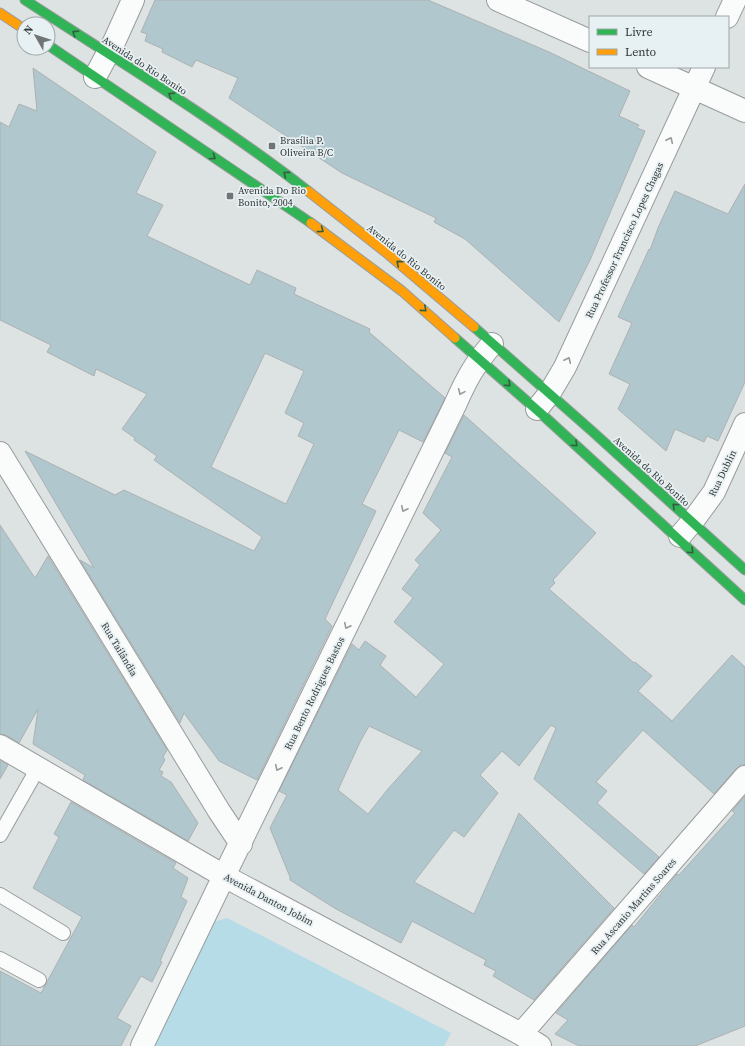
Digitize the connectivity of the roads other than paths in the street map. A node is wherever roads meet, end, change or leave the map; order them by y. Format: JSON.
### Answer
{"nodes":[{"id":1,"x":25,"y":0,"type":"edge"},
{"id":2,"x":133,"y":0,"type":"edge"},
{"id":3,"x":498,"y":0,"type":"edge"},
{"id":4,"x":735,"y":0,"type":"edge"},
{"id":5,"x":0,"y":13,"type":"edge"},
{"id":6,"x":727,"y":16,"type":"edge"},
{"id":7,"x":16,"y":24,"type":"edge"},
{"id":8,"x":589,"y":41,"type":"edge"},
{"id":9,"x":56,"y":50,"type":"edge"},
{"id":10,"x":108,"y":54,"type":"junction"},
{"id":11,"x":650,"y":68,"type":"edge"},
{"id":12,"x":704,"y":68,"type":"edge"},
{"id":13,"x":96,"y":77,"type":"junction"},
{"id":14,"x":694,"y":88,"type":"junction"},
{"id":15,"x":745,"y":111,"type":"edge"},
{"id":16,"x":486,"y":351,"type":"junction"},
{"id":17,"x":543,"y":402,"type":"junction"},
{"id":18,"x":745,"y":424,"type":"edge"},
{"id":19,"x":0,"y":453,"type":"edge"},
{"id":20,"x":692,"y":522,"type":"junction"},
{"id":21,"x":677,"y":538,"type":"junction"},
{"id":22,"x":745,"y":570,"type":"edge"},
{"id":23,"x":745,"y":600,"type":"edge"},
{"id":24,"x":0,"y":746,"type":"edge"},
{"id":25,"x":38,"y":768,"type":"junction"},
{"id":26,"x":745,"y":777,"type":"edge"},
{"id":27,"x":0,"y":835,"type":"edge"},
{"id":28,"x":241,"y":844,"type":"junction"},
{"id":29,"x":224,"y":876,"type":"junction"},
{"id":30,"x":0,"y":895,"type":"edge"},
{"id":31,"x":63,"y":933,"type":"dead end"},
{"id":32,"x":0,"y":959,"type":"edge"},
{"id":33,"x":39,"y":980,"type":"dead end"},
{"id":34,"x":521,"y":1034,"type":"junction"},
{"id":35,"x":142,"y":1046,"type":"edge"},
{"id":36,"x":540,"y":1046,"type":"edge"}],
"edges":[{"from":10,"to":1,"type":"main road","name":"Avenida do Rio Bonito","one_way":true},
{"from":2,"to":10,"type":"street"},
{"from":3,"to":8,"type":"street"},
{"from":4,"to":6,"type":"street"},
{"from":5,"to":7,"type":"main road"},
{"from":9,"to":13,"type":"main road","name":"Avenida do Rio Bonito"},
{"from":10,"to":13,"type":"street"},
{"from":16,"to":10,"type":"main road","name":"Avenida do Rio Bonito","one_way":true},
{"from":11,"to":14,"type":"street"},
{"from":12,"to":14,"type":"street","name":"Rua Professor Francisco Lopes Chagas"},
{"from":13,"to":16,"type":"main road","name":"Avenida do Rio Bonito","one_way":true},
{"from":14,"to":15,"type":"street"},
{"from":17,"to":14,"type":"street","name":"Rua Professor Francisco Lopes Chagas","one_way":true},
{"from":16,"to":17,"type":"main road","name":"Avenida do Rio Bonito","one_way":true},
{"from":16,"to":17,"type":"main road","name":"Avenida do Rio Bonito"},
{"from":16,"to":28,"type":"street","name":"Rua Bento Rodrigues Bastos","one_way":true},
{"from":20,"to":17,"type":"main road","name":"Avenida do Rio Bonito","one_way":true},
{"from":17,"to":21,"type":"main road","name":"Avenida do Rio Bonito","one_way":true},
{"from":18,"to":20,"type":"street","name":"Rua Dublin"},
{"from":19,"to":28,"type":"street","name":"Rua Tailândia"},
{"from":20,"to":21,"type":"street","name":"Rua Dublin"},
{"from":20,"to":22,"type":"main road","name":"Avenida do Rio Bonito"},
{"from":21,"to":23,"type":"main road","name":"Avenida do Rio Bonito","one_way":true},
{"from":24,"to":25,"type":"street","name":"Avenida Danton Jobim"},
{"from":25,"to":27,"type":"lane"},
{"from":25,"to":29,"type":"street","name":"Avenida Danton Jobim"},
{"from":26,"to":34,"type":"street","name":"Rua Ascanio Martins Soares"},
{"from":28,"to":29,"type":"street","name":"Rua Bento Rodrigues Bastos"},
{"from":29,"to":34,"type":"street","name":"Avenida Danton Jobim"},
{"from":29,"to":35,"type":"street","name":"Rua Bento Rodrigues Bastos"},
{"from":30,"to":31,"type":"lane"},
{"from":32,"to":33,"type":"lane"},
{"from":34,"to":36,"type":"street","name":"Avenida Danton Jobim"}]}
